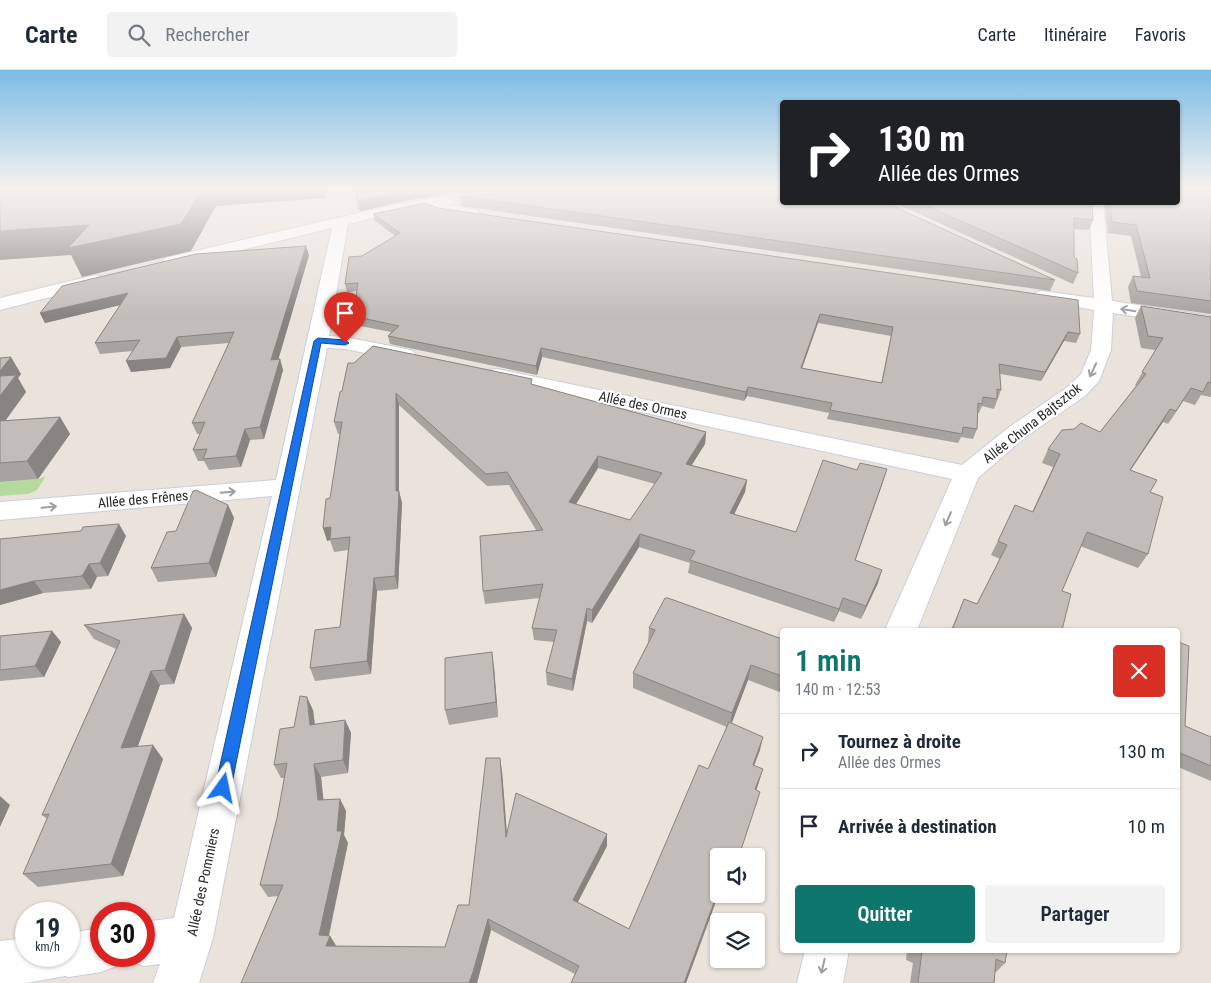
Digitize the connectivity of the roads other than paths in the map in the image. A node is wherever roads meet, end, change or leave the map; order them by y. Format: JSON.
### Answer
{"nodes":[{"id":1,"x":301,"y":231,"type":"edge"},
{"id":2,"x":339,"y":231,"type":"edge"},
{"id":3,"x":1098,"y":231,"type":"edge"},
{"id":4,"x":156,"y":265,"type":"edge"},
{"id":5,"x":110,"y":277,"type":"edge"},
{"id":6,"x":1050,"y":282,"type":"edge"},
{"id":7,"x":1031,"y":295,"type":"edge"},
{"id":8,"x":0,"y":304,"type":"edge"},
{"id":9,"x":1103,"y":306,"type":"junction"},
{"id":10,"x":1211,"y":322,"type":"edge"},
{"id":11,"x":318,"y":341,"type":"junction"},
{"id":12,"x":423,"y":359,"type":"edge"},
{"id":13,"x":481,"y":371,"type":"edge"},
{"id":14,"x":967,"y":474,"type":"junction"},
{"id":15,"x":287,"y":487,"type":"junction"},
{"id":16,"x":0,"y":511,"type":"edge"},
{"id":17,"x":903,"y":628,"type":"edge"},
{"id":18,"x":191,"y":938,"type":"junction"},
{"id":19,"x":155,"y":943,"type":"edge"},
{"id":20,"x":826,"y":953,"type":"edge"},
{"id":21,"x":15,"y":962,"type":"edge"},
{"id":22,"x":0,"y":964,"type":"edge"},
{"id":23,"x":176,"y":983,"type":"edge"},
{"id":24,"x":820,"y":983,"type":"edge"}],
"edges":[{"from":1,"to":4,"type":"street"},
{"from":2,"to":11,"type":"street","name":"Allée des Pommiers"},
{"from":3,"to":9,"type":"street","name":"Allée Chuna Bajtsztok"},
{"from":5,"to":8,"type":"street"},
{"from":6,"to":9,"type":"street"},
{"from":7,"to":9,"type":"street"},
{"from":10,"to":9,"type":"street","one_way":true},
{"from":9,"to":14,"type":"street","name":"Allée Chuna Bajtsztok","one_way":true},
{"from":11,"to":12,"type":"street"},
{"from":11,"to":15,"type":"street","name":"Allée des Pommiers"},
{"from":13,"to":14,"type":"street","name":"Allée des Ormes"},
{"from":14,"to":17,"type":"street","name":"Allée Chuna Bajtsztok","one_way":true},
{"from":16,"to":15,"type":"street","name":"Allée des Frênes","one_way":true},
{"from":15,"to":18,"type":"street","name":"Allée des Pommiers"},
{"from":18,"to":19,"type":"street"},
{"from":18,"to":23,"type":"street","name":"Allée des Pommiers"},
{"from":20,"to":24,"type":"street","one_way":true},
{"from":21,"to":22,"type":"street"}]}
